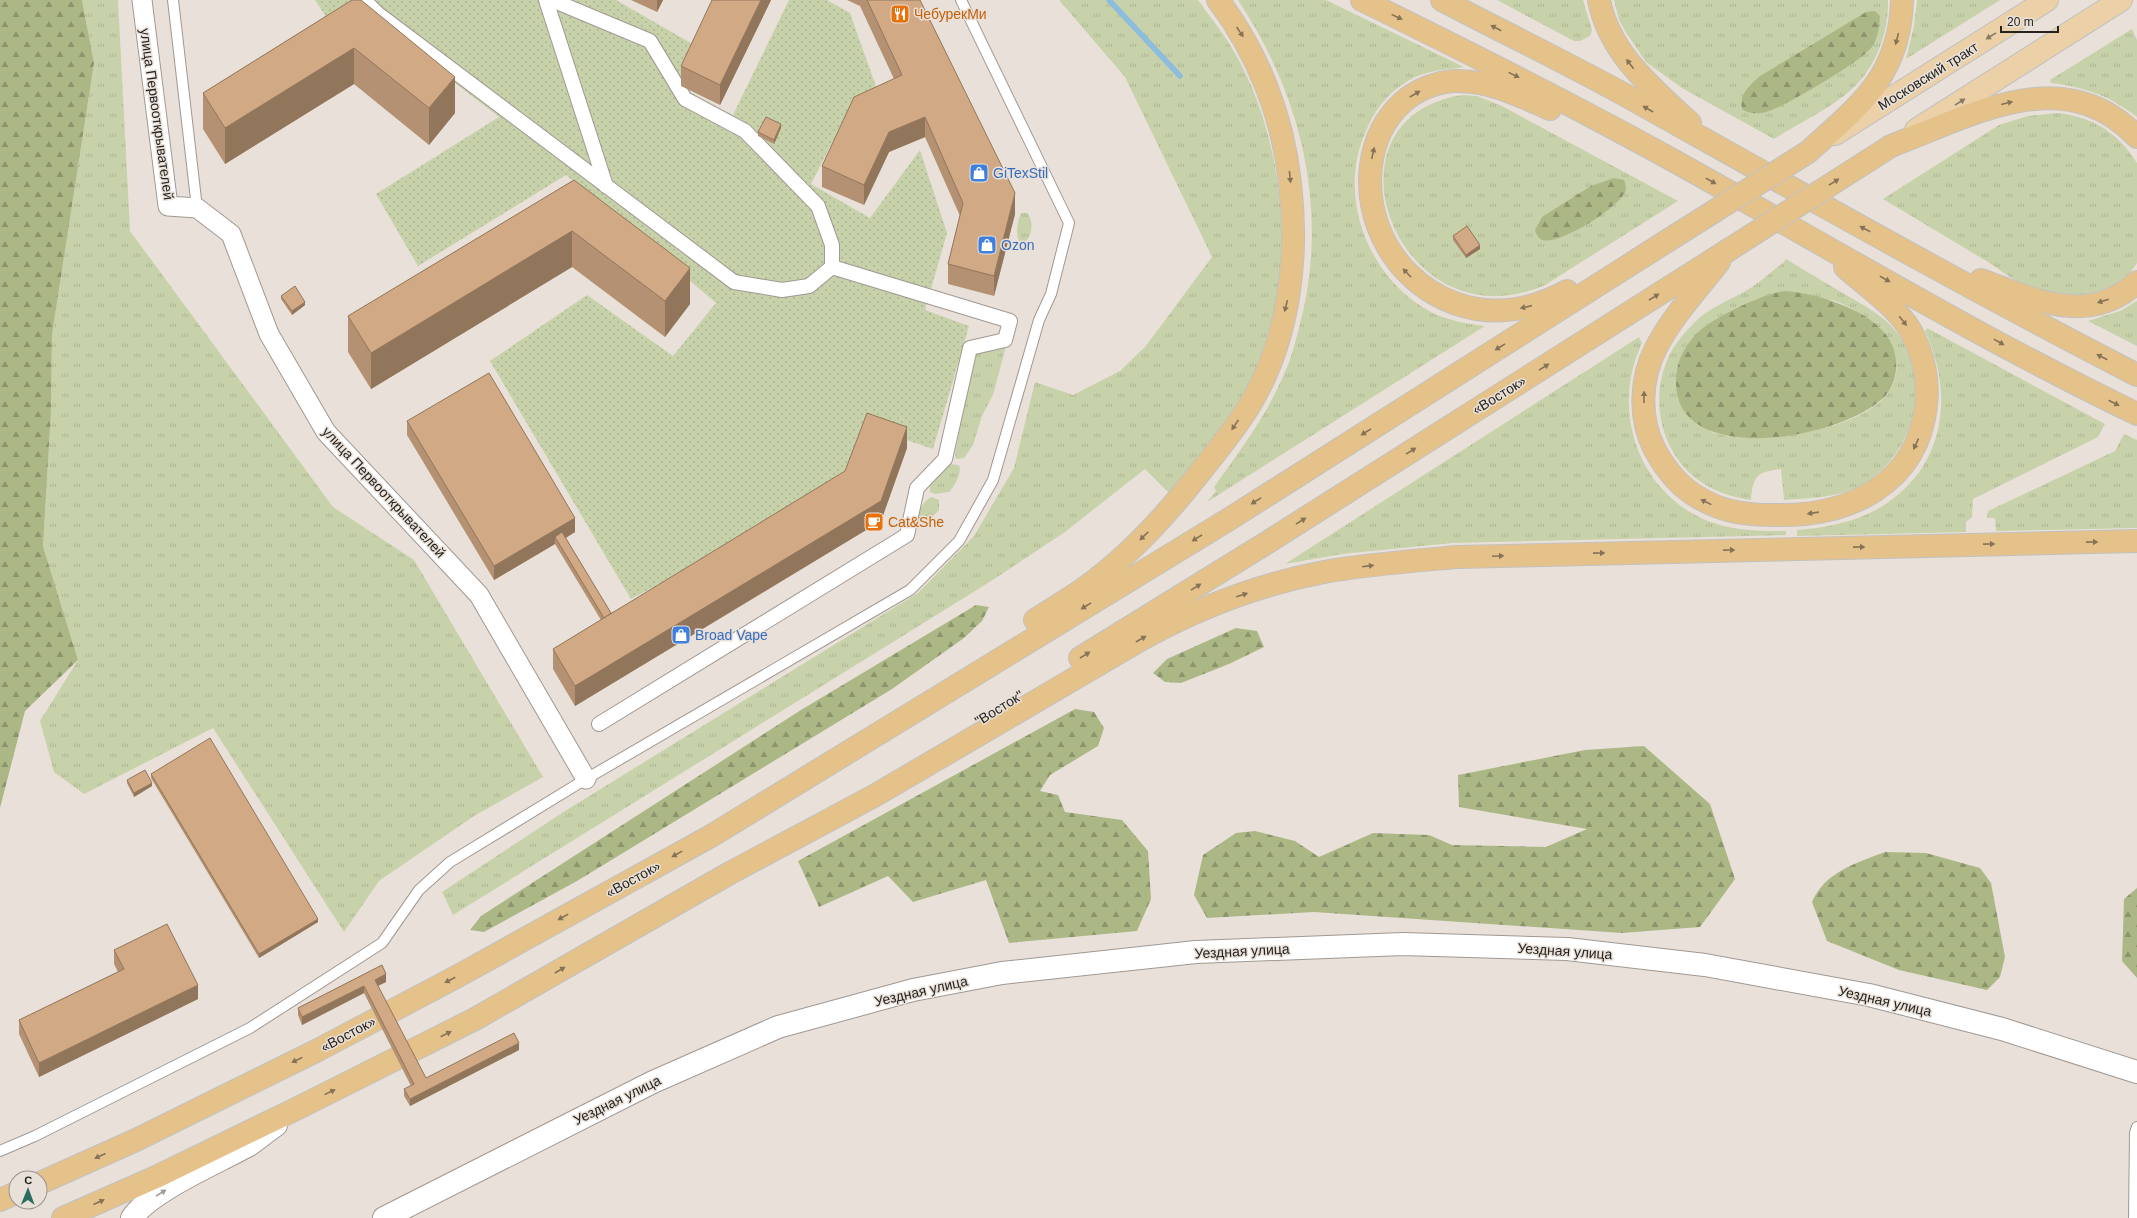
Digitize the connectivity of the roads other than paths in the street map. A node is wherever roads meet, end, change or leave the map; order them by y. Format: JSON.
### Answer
{"nodes":[{"id":1,"x":142,"y":0,"type":"edge"},
{"id":2,"x":173,"y":0,"type":"edge"},
{"id":3,"x":364,"y":0,"type":"edge"},
{"id":4,"x":546,"y":0,"type":"edge"},
{"id":5,"x":552,"y":0,"type":"edge"},
{"id":6,"x":962,"y":0,"type":"edge"},
{"id":7,"x":1218,"y":0,"type":"edge"},
{"id":8,"x":1362,"y":0,"type":"edge"},
{"id":9,"x":1442,"y":0,"type":"edge"},
{"id":10,"x":1599,"y":0,"type":"edge"},
{"id":11,"x":1902,"y":0,"type":"edge"},
{"id":12,"x":2047,"y":0,"type":"edge"},
{"id":13,"x":2121,"y":0,"type":"edge"},
{"id":14,"x":2137,"y":136,"type":"edge"},
{"id":15,"x":1892,"y":146,"type":"junction"},
{"id":16,"x":1718,"y":149,"type":"junction"},
{"id":17,"x":1808,"y":152,"type":"junction"},
{"id":18,"x":1677,"y":162,"type":"junction"},
{"id":19,"x":606,"y":186,"type":"junction"},
{"id":20,"x":197,"y":208,"type":"junction"},
{"id":21,"x":1675,"y":236,"type":"junction"},
{"id":22,"x":1812,"y":238,"type":"junction"},
{"id":23,"x":1730,"y":248,"type":"junction"},
{"id":24,"x":1914,"y":255,"type":"junction"},
{"id":25,"x":832,"y":267,"type":"junction"},
{"id":26,"x":2137,"y":282,"type":"edge"},
{"id":27,"x":2137,"y":375,"type":"edge"},
{"id":28,"x":2137,"y":414,"type":"edge"},
{"id":29,"x":2137,"y":541,"type":"edge"},
{"id":30,"x":1268,"y":542,"type":"joint"},
{"id":31,"x":599,"y":724,"type":"dead end"},
{"id":32,"x":586,"y":779,"type":"junction"},
{"id":33,"x":711,"y":836,"type":"junction"},
{"id":34,"x":730,"y":873,"type":"junction"},
{"id":35,"x":2137,"y":1072,"type":"edge"},
{"id":36,"x":300,"y":1107,"type":"junction"},
{"id":37,"x":2137,"y":1127,"type":"edge"},
{"id":38,"x":0,"y":1152,"type":"edge"},
{"id":39,"x":48,"y":1179,"type":"edge"},
{"id":40,"x":63,"y":1218,"type":"edge"},
{"id":41,"x":132,"y":1218,"type":"edge"},
{"id":42,"x":384,"y":1218,"type":"edge"},
{"id":43,"x":2134,"y":1218,"type":"edge"}],
"edges":[{"from":1,"to":20,"type":"street","name":"улица Первооткрывателей"},
{"from":2,"to":20,"type":"lane"},
{"from":3,"to":19,"type":"street"},
{"from":4,"to":19,"type":"street"},
{"from":5,"to":25,"type":"street"},
{"from":6,"to":32,"type":"lane"},
{"from":7,"to":33,"type":"highway","one_way":true},
{"from":8,"to":18,"type":"highway","one_way":true},
{"from":16,"to":9,"type":"highway","one_way":true},
{"from":16,"to":10,"type":"highway","one_way":true},
{"from":11,"to":17,"type":"highway","one_way":true},
{"from":12,"to":17,"type":"main road","name":"Московский тракт","one_way":true},
{"from":15,"to":13,"type":"main road","one_way":true},
{"from":15,"to":14,"type":"highway","name":"«Восток»","one_way":true},
{"from":23,"to":15,"type":"highway","name":"«Восток»","one_way":true,"bridge":true},
{"from":24,"to":16,"type":"highway","one_way":true},
{"from":17,"to":21,"type":"highway","bridge":true},
{"from":21,"to":18,"type":"highway","one_way":true},
{"from":18,"to":22,"type":"highway","one_way":true},
{"from":19,"to":25,"type":"street"},
{"from":20,"to":32,"type":"street","name":"улица Первооткрывателей"},
{"from":21,"to":33,"type":"highway","one_way":true},
{"from":22,"to":23,"type":"highway","one_way":true},
{"from":22,"to":28,"type":"highway","one_way":true},
{"from":30,"to":23,"type":"highway","name":"«Восток»","one_way":true},
{"from":26,"to":24,"type":"highway","one_way":true},
{"from":27,"to":24,"type":"highway","one_way":true},
{"from":25,"to":31,"type":"street"},
{"from":34,"to":29,"type":"highway","one_way":true},
{"from":34,"to":30,"type":"highway","name":"\"Восток\"","one_way":true},
{"from":32,"to":38,"type":"lane"},
{"from":33,"to":39,"type":"highway","name":"«Восток»","one_way":true},
{"from":36,"to":34,"type":"highway","one_way":true},
{"from":35,"to":42,"type":"street","name":"Уездная улица"},
{"from":40,"to":36,"type":"highway","one_way":true},
{"from":41,"to":36,"type":"street","one_way":true},
{"from":37,"to":43,"type":"lane"}]}
